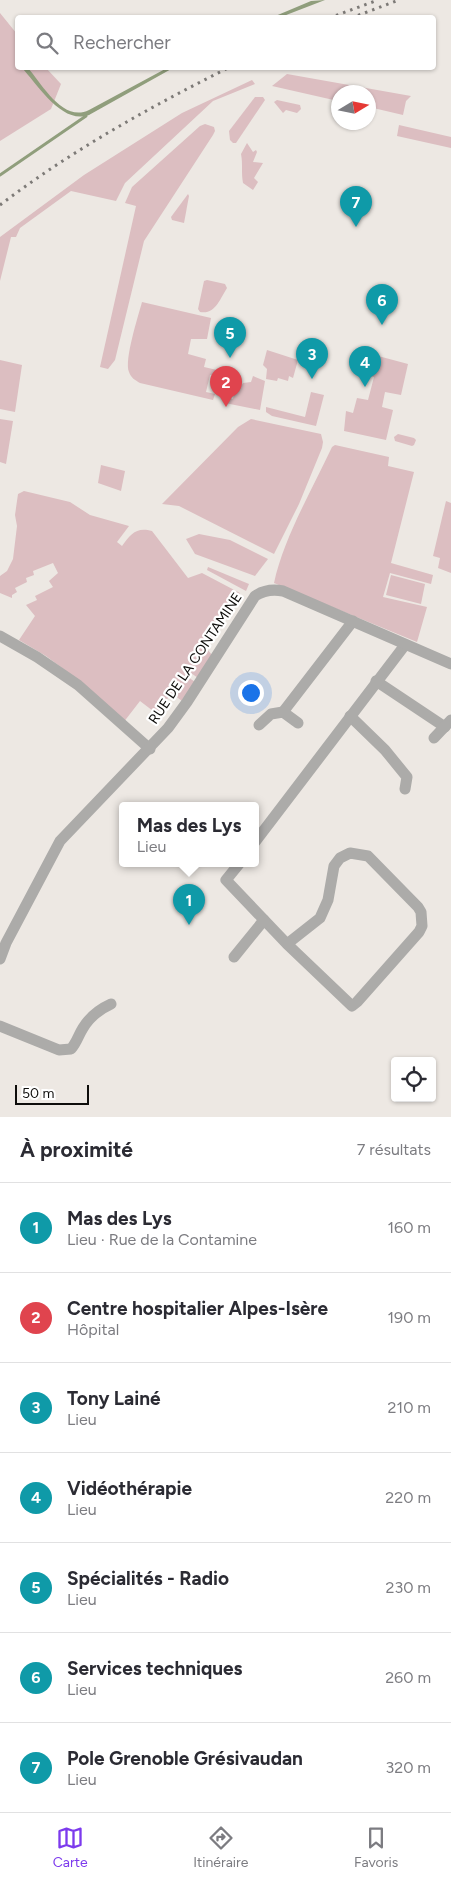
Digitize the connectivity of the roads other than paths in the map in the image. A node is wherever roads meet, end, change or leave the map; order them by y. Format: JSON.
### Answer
{"nodes":[{"id":1,"x":353,"y":620,"type":"junction"},
{"id":2,"x":0,"y":636,"type":"edge"},
{"id":3,"x":405,"y":645,"type":"junction"},
{"id":4,"x":451,"y":664,"type":"edge"},
{"id":5,"x":376,"y":681,"type":"junction"},
{"id":6,"x":283,"y":712,"type":"junction"},
{"id":7,"x":350,"y":716,"type":"junction"},
{"id":8,"x":298,"y":723,"type":"dead end"},
{"id":9,"x":448,"y":723,"type":"edge"},
{"id":10,"x":259,"y":725,"type":"dead end"},
{"id":11,"x":434,"y":738,"type":"dead end"},
{"id":12,"x":150,"y":749,"type":"junction"},
{"id":13,"x":405,"y":788,"type":"dead end"},
{"id":14,"x":259,"y":837,"type":"edge"},
{"id":15,"x":237,"y":867,"type":"edge"},
{"id":16,"x":264,"y":920,"type":"junction"},
{"id":17,"x":287,"y":944,"type":"junction"},
{"id":18,"x":234,"y":958,"type":"dead end"},
{"id":19,"x":0,"y":959,"type":"edge"},
{"id":20,"x":111,"y":1004,"type":"dead end"},
{"id":21,"x":0,"y":1026,"type":"edge"}],
"edges":[{"from":1,"to":3,"type":"street","name":"RUE DE LA CONTAMINE"},
{"from":1,"to":6,"type":"street"},
{"from":1,"to":12,"type":"street","name":"RUE DE LA CONTAMINE"},
{"from":2,"to":12,"type":"street"},
{"from":3,"to":4,"type":"street","name":"RUE DE LA CONTAMINE"},
{"from":3,"to":5,"type":"street"},
{"from":5,"to":7,"type":"street"},
{"from":5,"to":9,"type":"street"},
{"from":6,"to":8,"type":"street"},
{"from":6,"to":10,"type":"street"},
{"from":7,"to":13,"type":"street"},
{"from":7,"to":14,"type":"street"},
{"from":9,"to":11,"type":"street"},
{"from":12,"to":19,"type":"street","name":"RUE DE LA CONTAMINE"},
{"from":15,"to":16,"type":"street"},
{"from":16,"to":17,"type":"street"},
{"from":16,"to":18,"type":"street"},
{"from":17,"to":17,"type":"street"},
{"from":20,"to":21,"type":"street"}]}
